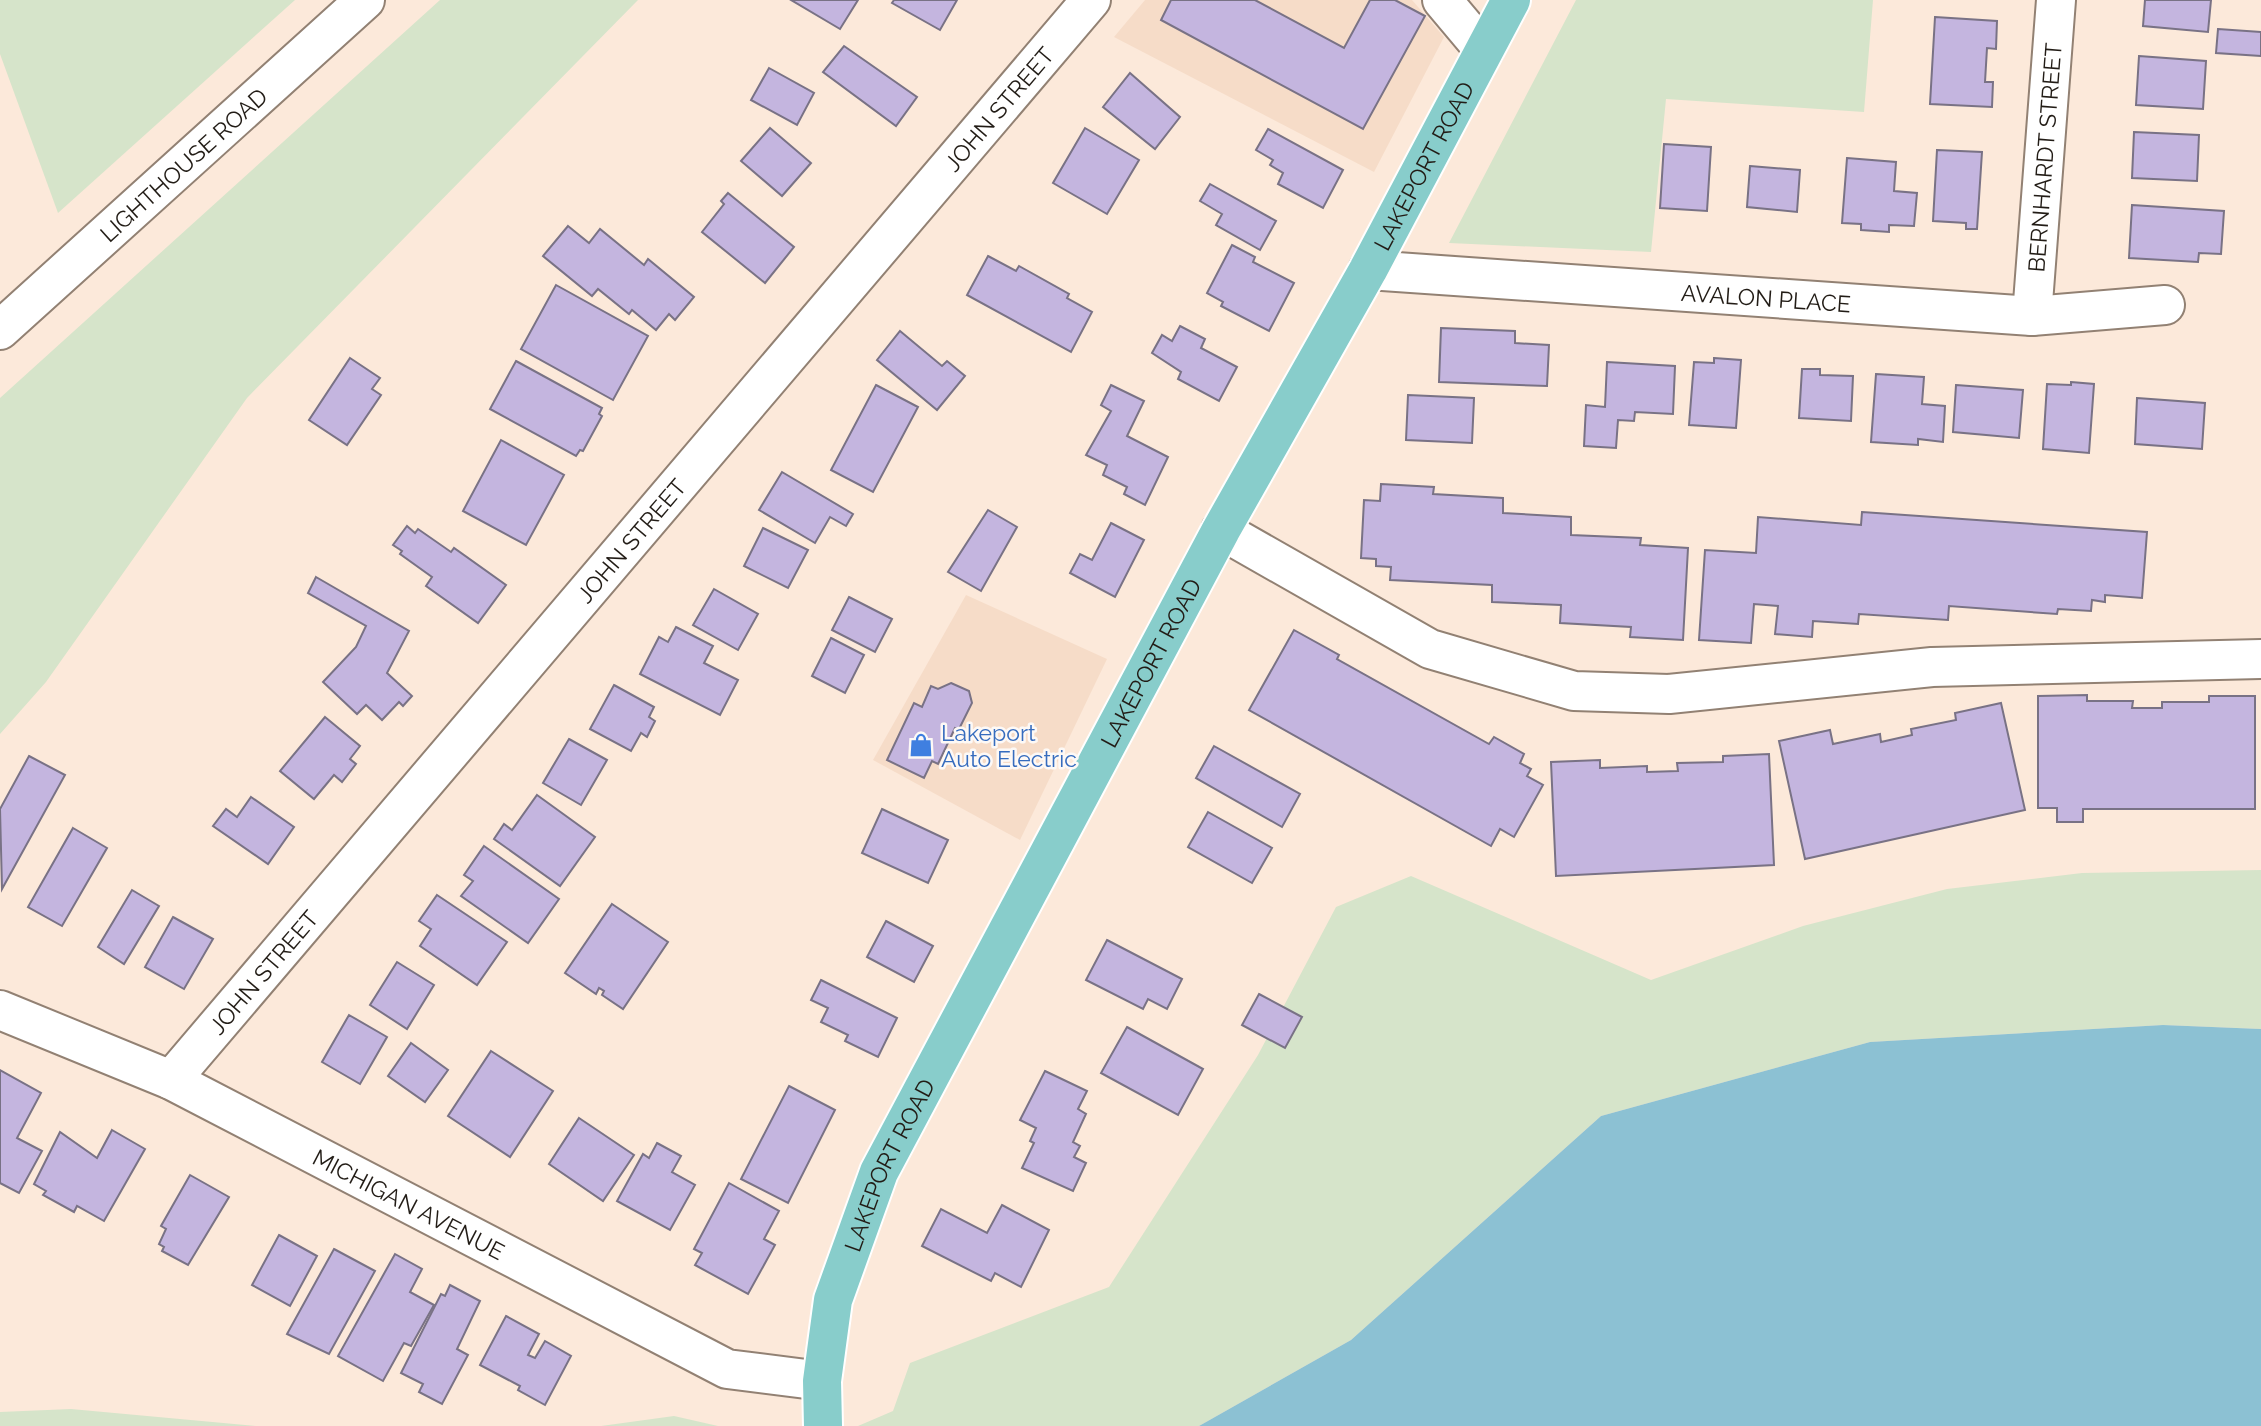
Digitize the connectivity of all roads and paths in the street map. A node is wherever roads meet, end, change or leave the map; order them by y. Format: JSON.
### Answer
{"nodes":[{"id":1,"x":365,"y":0,"type":"edge"},
{"id":2,"x":1091,"y":0,"type":"edge"},
{"id":3,"x":1442,"y":0,"type":"edge"},
{"id":4,"x":1511,"y":0,"type":"edge"},
{"id":5,"x":2056,"y":0,"type":"edge"},
{"id":6,"x":1484,"y":50,"type":"junction"},
{"id":7,"x":1368,"y":270,"type":"junction"},
{"id":8,"x":2165,"y":305,"type":"dead end"},
{"id":9,"x":2032,"y":316,"type":"junction"},
{"id":10,"x":0,"y":330,"type":"edge"},
{"id":11,"x":1221,"y":530,"type":"junction"},
{"id":12,"x":2261,"y":659,"type":"edge"},
{"id":13,"x":0,"y":1010,"type":"edge"},
{"id":14,"x":171,"y":1080,"type":"junction"},
{"id":15,"x":822,"y":1381,"type":"junction"},
{"id":16,"x":822,"y":1426,"type":"edge"}],
"edges":[{"from":1,"to":10,"type":"street","name":"LIGHTHOUSE ROAD"},
{"from":2,"to":14,"type":"street","name":"JOHN STREET"},
{"from":3,"to":6,"type":"street"},
{"from":4,"to":6,"type":"main road","name":"LAKEPORT ROAD"},
{"from":5,"to":9,"type":"street","name":"BERNHARDT STREET"},
{"from":6,"to":7,"type":"main road","name":"LAKEPORT ROAD"},
{"from":7,"to":9,"type":"street","name":"AVALON PLACE"},
{"from":7,"to":11,"type":"main road","name":"LAKEPORT ROAD"},
{"from":8,"to":9,"type":"street","name":"AVALON PLACE"},
{"from":11,"to":12,"type":"street"},
{"from":11,"to":15,"type":"main road","name":"LAKEPORT ROAD"},
{"from":13,"to":14,"type":"street","name":"MICHIGAN AVENUE"},
{"from":14,"to":15,"type":"street","name":"MICHIGAN AVENUE"},
{"from":15,"to":16,"type":"main road","name":"LAKEPORT ROAD"}]}
